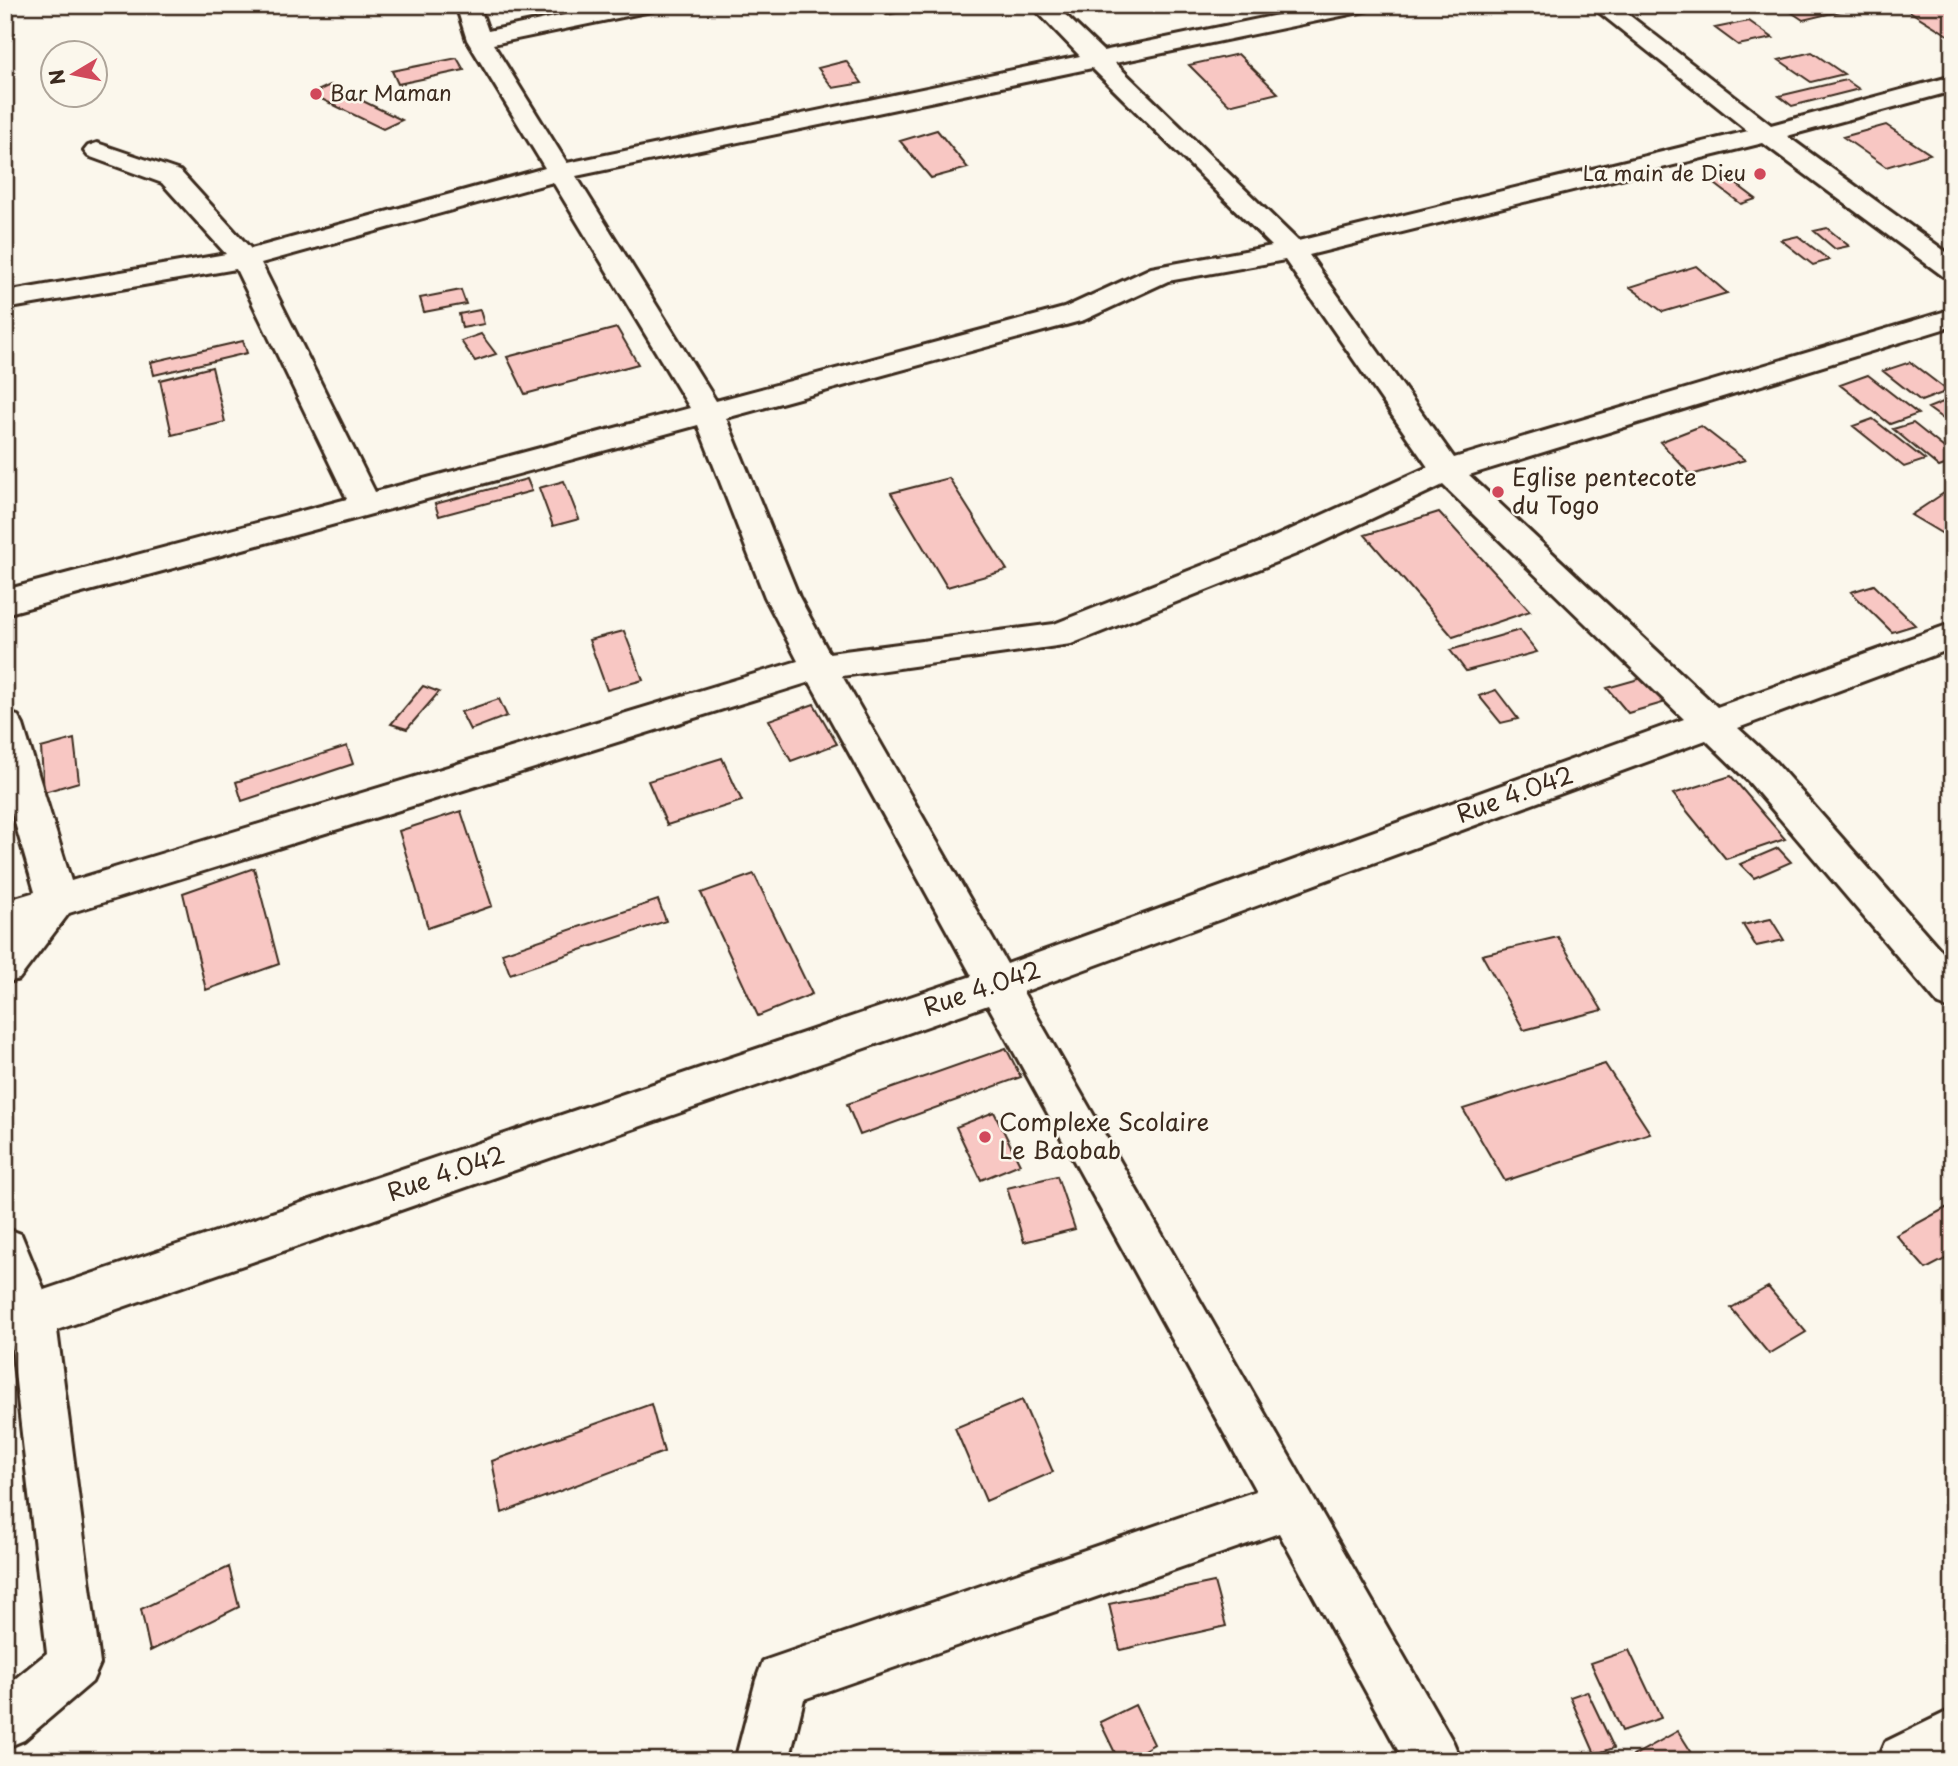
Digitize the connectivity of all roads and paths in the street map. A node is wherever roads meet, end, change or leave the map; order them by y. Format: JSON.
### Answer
{"nodes":[{"id":1,"x":467,"y":5,"type":"edge"},
{"id":2,"x":646,"y":5,"type":"edge"},
{"id":3,"x":1042,"y":5,"type":"edge"},
{"id":4,"x":1360,"y":5,"type":"edge"},
{"id":5,"x":1601,"y":5,"type":"edge"},
{"id":6,"x":480,"y":40,"type":"junction"},
{"id":7,"x":1098,"y":59,"type":"junction"},
{"id":8,"x":1953,"y":83,"type":"edge"},
{"id":9,"x":1768,"y":134,"type":"junction"},
{"id":10,"x":97,"y":151,"type":"dead end"},
{"id":11,"x":560,"y":172,"type":"junction"},
{"id":12,"x":1292,"y":251,"type":"junction"},
{"id":13,"x":245,"y":259,"type":"junction"},
{"id":14,"x":1953,"y":270,"type":"edge"},
{"id":15,"x":5,"y":301,"type":"edge"},
{"id":16,"x":1953,"y":317,"type":"edge"},
{"id":17,"x":709,"y":414,"type":"junction"},
{"id":18,"x":1447,"y":471,"type":"junction"},
{"id":19,"x":366,"y":506,"type":"junction"},
{"id":20,"x":7,"y":606,"type":"edge"},
{"id":21,"x":1953,"y":635,"type":"edge"},
{"id":22,"x":819,"y":667,"type":"junction"},
{"id":23,"x":1712,"y":723,"type":"junction"},
{"id":24,"x":5,"y":725,"type":"edge"},
{"id":25,"x":57,"y":900,"type":"junction"},
{"id":26,"x":5,"y":917,"type":"edge"},
{"id":27,"x":5,"y":968,"type":"edge"},
{"id":28,"x":999,"y":984,"type":"junction"},
{"id":29,"x":1953,"y":993,"type":"edge"},
{"id":30,"x":5,"y":1249,"type":"edge"},
{"id":31,"x":19,"y":1322,"type":"edge"},
{"id":32,"x":1290,"y":1504,"type":"junction"},
{"id":33,"x":5,"y":1721,"type":"edge"},
{"id":34,"x":1953,"y":1736,"type":"edge"},
{"id":35,"x":762,"y":1761,"type":"edge"},
{"id":36,"x":1434,"y":1761,"type":"edge"},
{"id":37,"x":1904,"y":1761,"type":"edge"}],
"edges":[{"from":1,"to":6,"type":"street"},
{"from":2,"to":6,"type":"street"},
{"from":3,"to":7,"type":"street"},
{"from":4,"to":7,"type":"street"},
{"from":5,"to":9,"type":"street"},
{"from":6,"to":11,"type":"street"},
{"from":7,"to":11,"type":"street"},
{"from":7,"to":12,"type":"street"},
{"from":8,"to":9,"type":"street"},
{"from":9,"to":12,"type":"street"},
{"from":9,"to":14,"type":"street"},
{"from":10,"to":13,"type":"street"},
{"from":11,"to":13,"type":"street"},
{"from":11,"to":17,"type":"street"},
{"from":12,"to":17,"type":"street"},
{"from":12,"to":18,"type":"street"},
{"from":13,"to":15,"type":"street"},
{"from":13,"to":19,"type":"street"},
{"from":16,"to":18,"type":"street"},
{"from":17,"to":19,"type":"street"},
{"from":17,"to":22,"type":"street"},
{"from":18,"to":22,"type":"street"},
{"from":18,"to":23,"type":"street"},
{"from":19,"to":20,"type":"street"},
{"from":21,"to":23,"type":"street","name":"Rue 4.042"},
{"from":22,"to":25,"type":"street"},
{"from":22,"to":28,"type":"street"},
{"from":23,"to":28,"type":"street","name":"Rue 4.042"},
{"from":23,"to":29,"type":"street"},
{"from":24,"to":25,"type":"street"},
{"from":25,"to":26,"type":"street"},
{"from":25,"to":27,"type":"street"},
{"from":28,"to":31,"type":"street","name":"Rue 4.042"},
{"from":28,"to":32,"type":"street"},
{"from":30,"to":31,"type":"street"},
{"from":31,"to":33,"type":"street"},
{"from":32,"to":35,"type":"street"},
{"from":32,"to":36,"type":"street"},
{"from":34,"to":37,"type":"street"}]}
